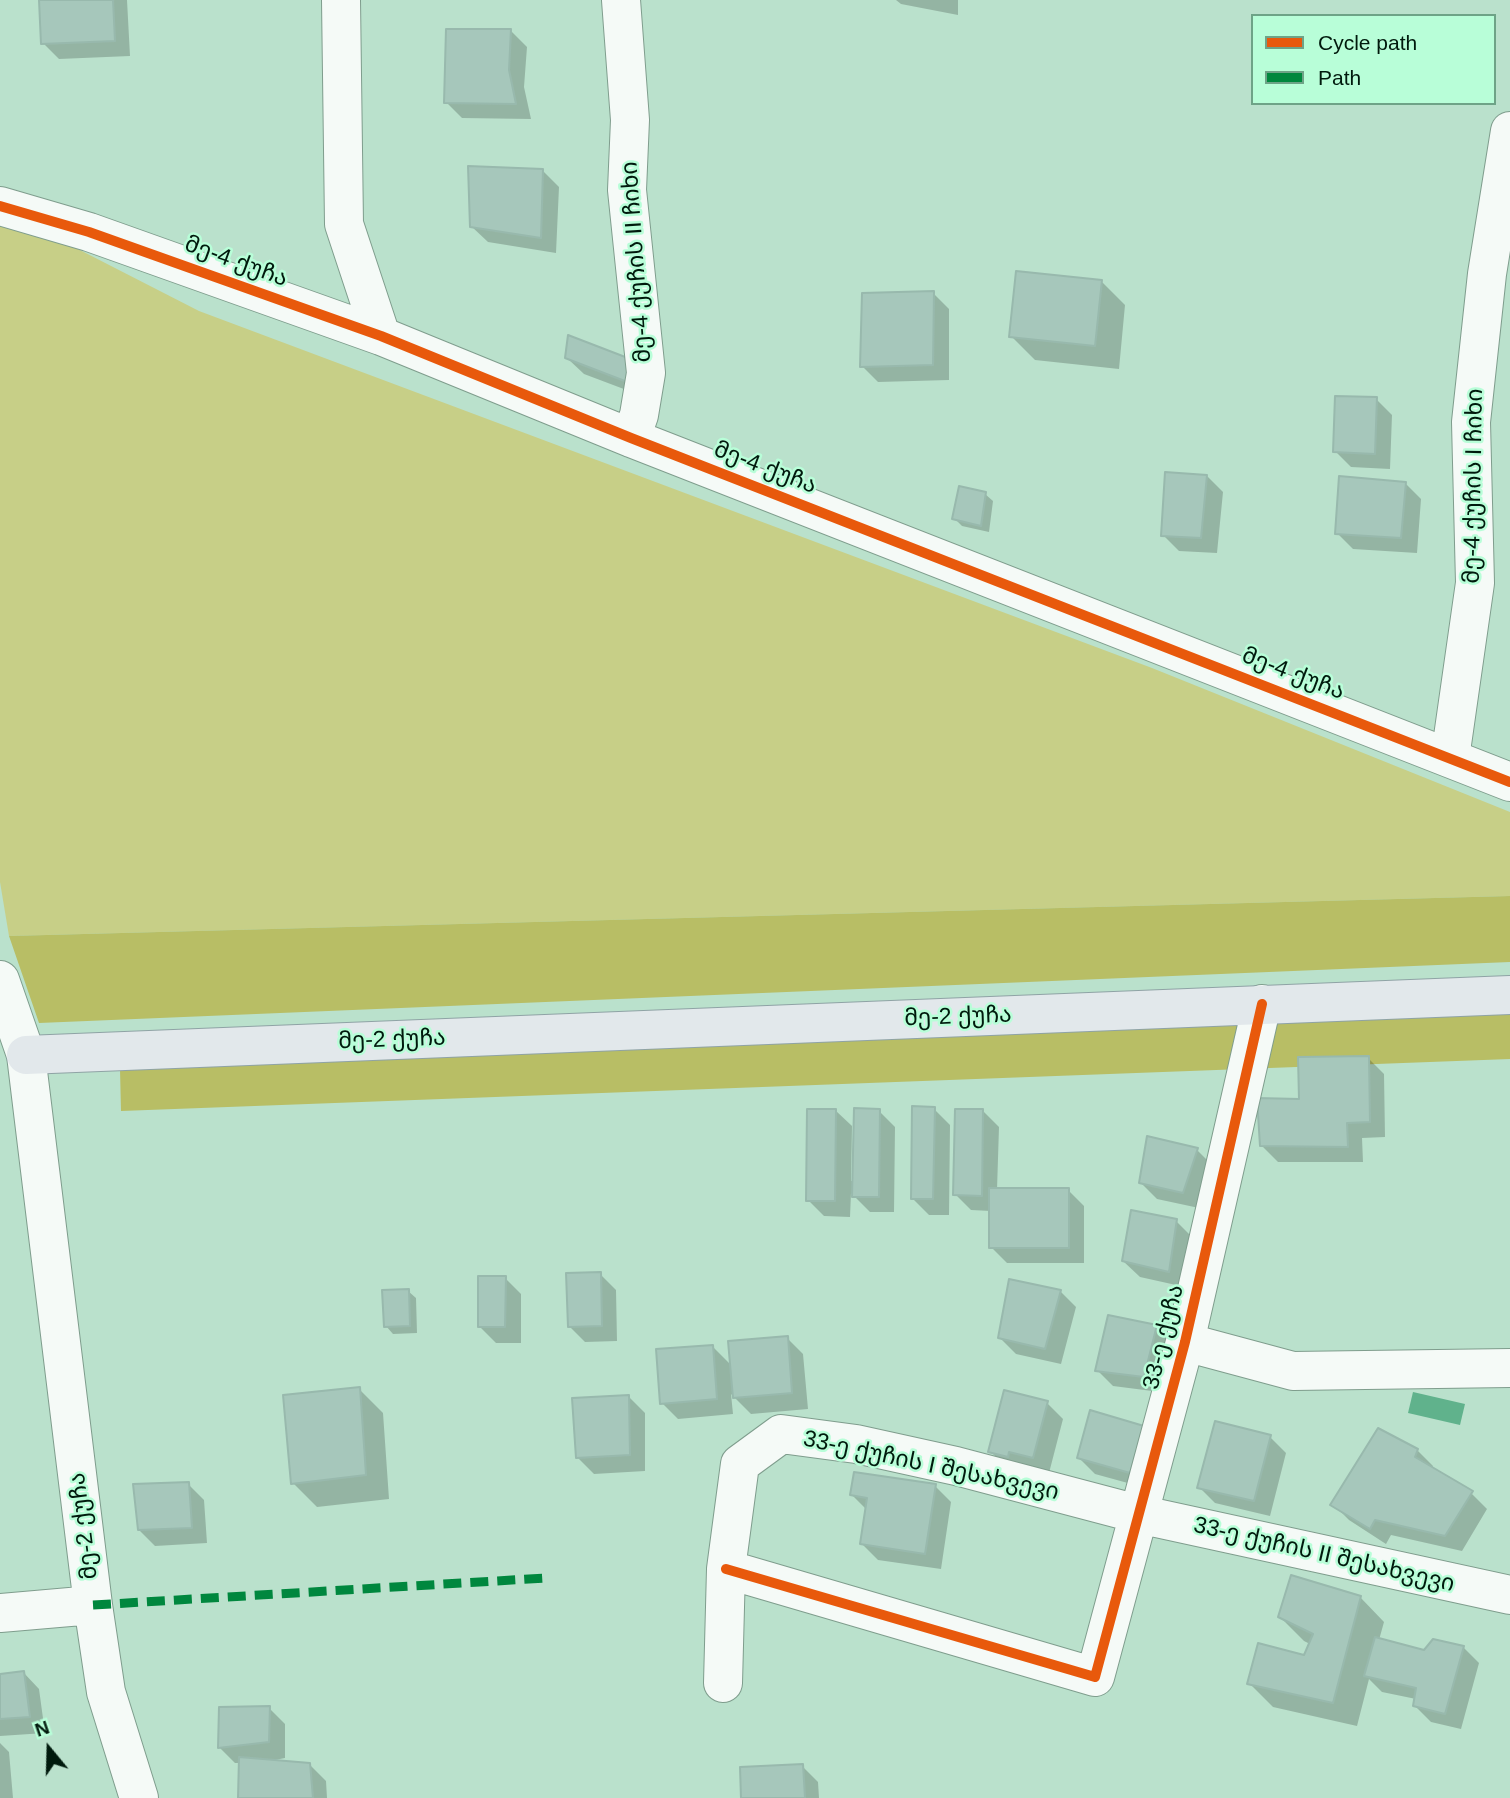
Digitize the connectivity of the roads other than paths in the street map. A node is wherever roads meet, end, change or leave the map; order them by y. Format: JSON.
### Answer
{"nodes":[{"id":1,"x":341,"y":0,"type":"edge"},
{"id":2,"x":621,"y":0,"type":"edge"},
{"id":3,"x":1510,"y":131,"type":"edge"},
{"id":4,"x":0,"y":206,"type":"edge"},
{"id":5,"x":381,"y":336,"type":"junction"},
{"id":6,"x":631,"y":438,"type":"junction"},
{"id":7,"x":1450,"y":758,"type":"junction"},
{"id":8,"x":1510,"y":782,"type":"edge"},
{"id":9,"x":0,"y":980,"type":"edge"},
{"id":10,"x":1510,"y":995,"type":"edge"},
{"id":11,"x":1262,"y":1004,"type":"junction"},
{"id":12,"x":13,"y":1056,"type":"edge"},
{"id":13,"x":1185,"y":1342,"type":"junction"},
{"id":14,"x":1510,"y":1368,"type":"edge"},
{"id":15,"x":1138,"y":1514,"type":"junction"},
{"id":16,"x":726,"y":1569,"type":"junction"},
{"id":17,"x":1510,"y":1595,"type":"edge"},
{"id":18,"x":93,"y":1605,"type":"junction"},
{"id":19,"x":0,"y":1613,"type":"edge"},
{"id":20,"x":723,"y":1683,"type":"dead end"},
{"id":21,"x":139,"y":1798,"type":"edge"}],
"edges":[{"from":1,"to":5,"type":"street"},
{"from":2,"to":6,"type":"street","name":"მე-4 ქუჩის II ჩიხი"},
{"from":3,"to":7,"type":"street","name":"მე-4 ქუჩის I ჩიხი"},
{"from":4,"to":5,"type":"street","name":"მე-4 ქუჩა"},
{"from":5,"to":6,"type":"street","name":"მე-4 ქუჩა"},
{"from":6,"to":7,"type":"street","name":"მე-4 ქუჩა"},
{"from":7,"to":8,"type":"street","name":"მე-4 ქუჩა"},
{"from":9,"to":12,"type":"street"},
{"from":10,"to":11,"type":"main road","name":"მე-2 ქუჩა"},
{"from":11,"to":12,"type":"main road","name":"მე-2 ქუჩა"},
{"from":11,"to":13,"type":"street","name":"33-ე ქუჩა"},
{"from":12,"to":18,"type":"street","name":"მე-2 ქუჩა"},
{"from":13,"to":14,"type":"street"},
{"from":13,"to":15,"type":"street","name":"33-ე ქუჩა"},
{"from":15,"to":16,"type":"street","name":"33-ე ქუჩის I შესახვევი"},
{"from":15,"to":16,"type":"street","name":"33-ე ქუჩა"},
{"from":15,"to":17,"type":"street","name":"33-ე ქუჩის II შესახვევი"},
{"from":16,"to":20,"type":"street","name":"33-ე ქუჩის I შესახვევი"},
{"from":18,"to":19,"type":"street"},
{"from":18,"to":21,"type":"street","name":"მე-2 ქუჩა"}]}
